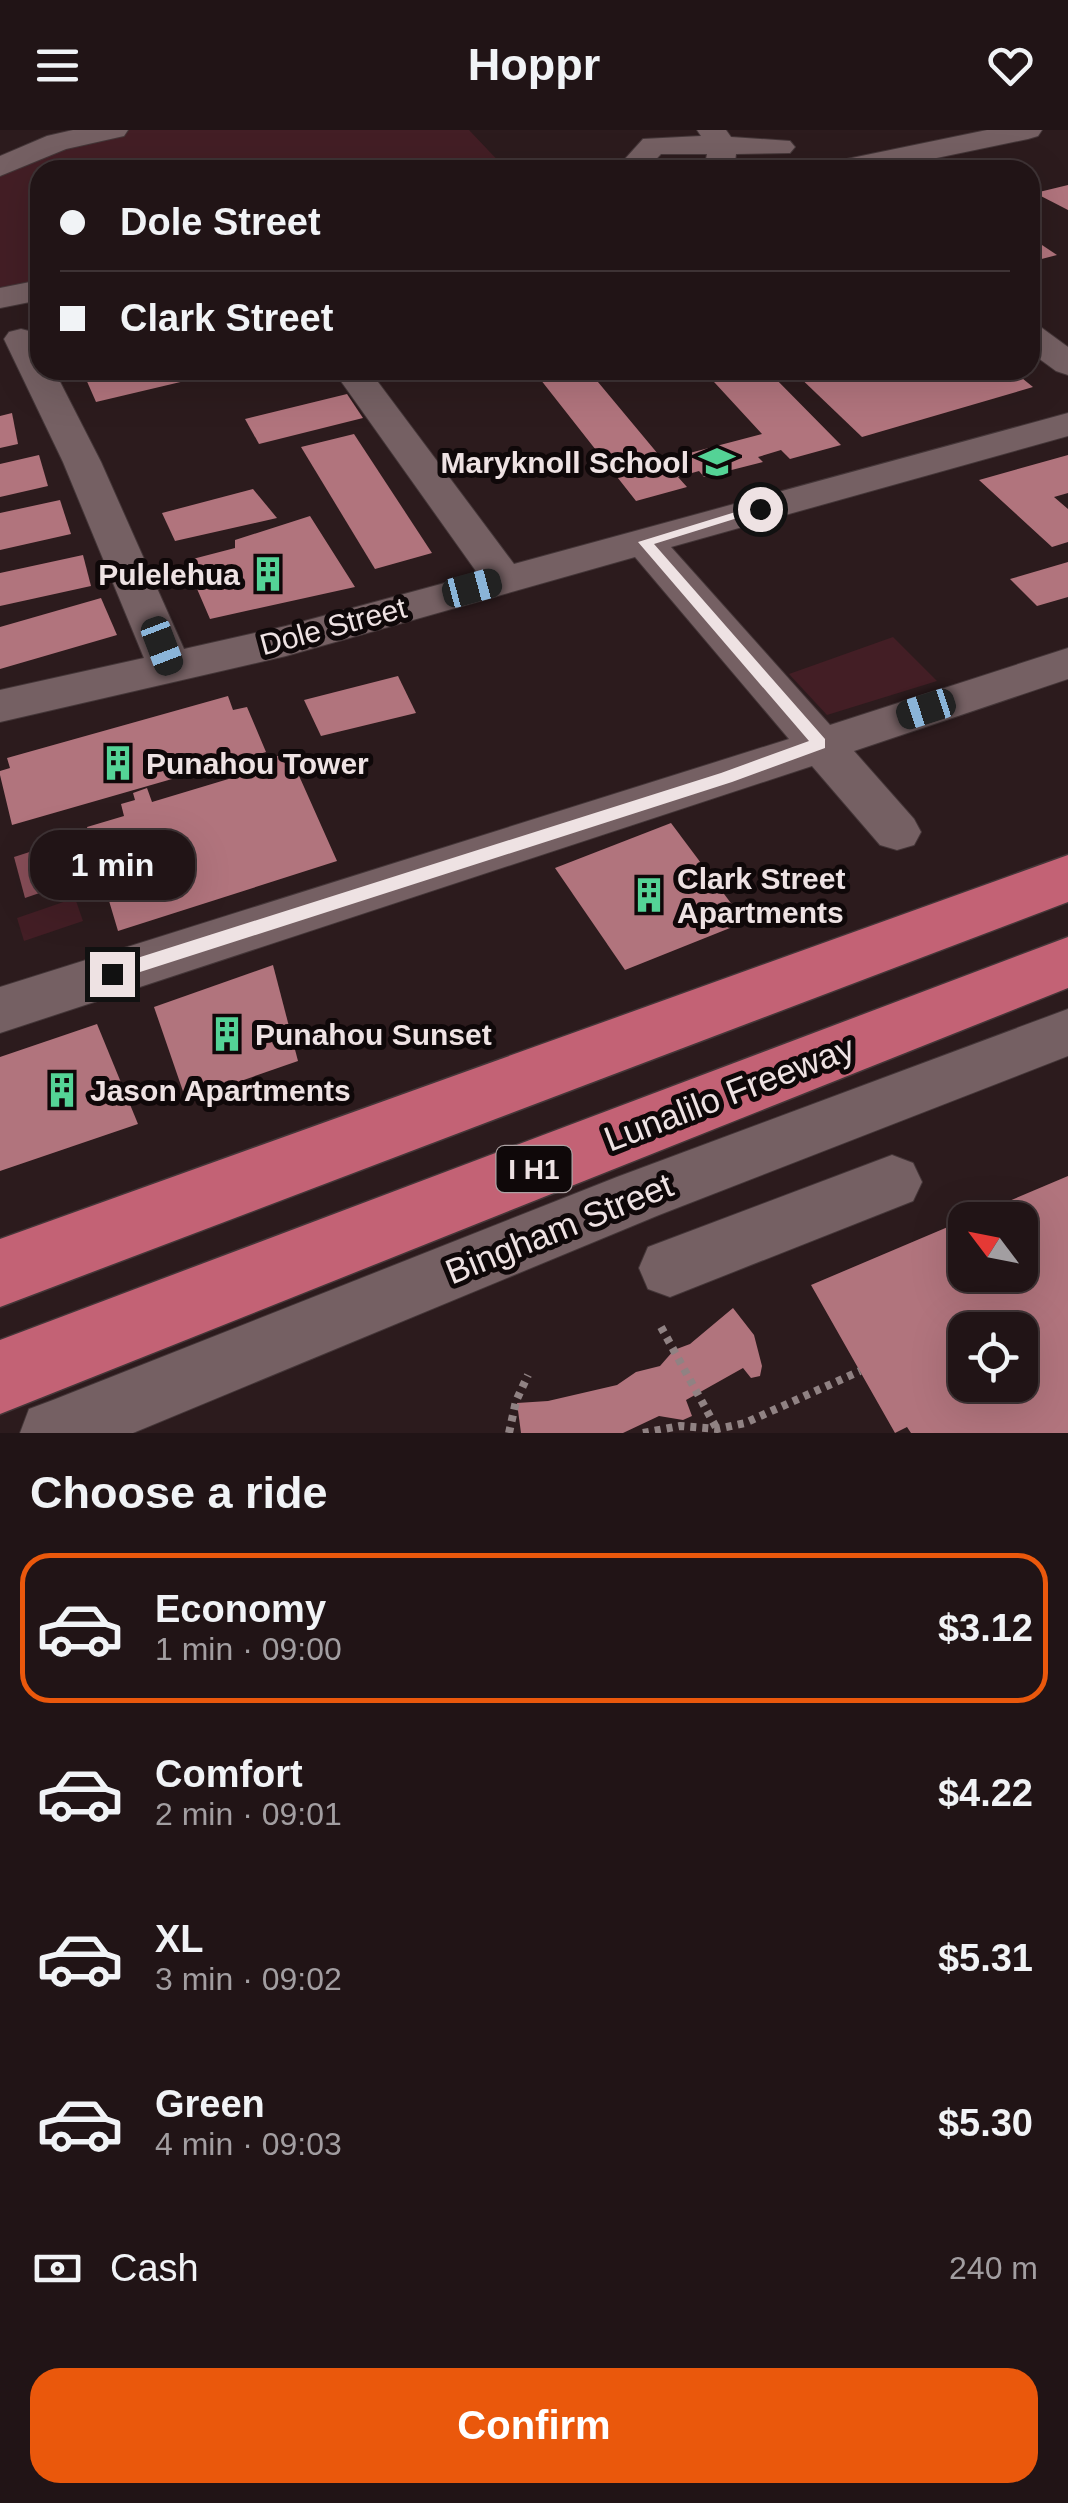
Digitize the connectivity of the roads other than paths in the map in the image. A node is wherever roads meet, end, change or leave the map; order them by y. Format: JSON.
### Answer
{"nodes":[{"id":1,"x":114,"y":130,"type":"edge"},
{"id":2,"x":1028,"y":130,"type":"edge"},
{"id":3,"x":772,"y":138,"type":"edge"},
{"id":4,"x":718,"y":148,"type":"edge"},
{"id":5,"x":639,"y":160,"type":"edge"},
{"id":6,"x":797,"y":160,"type":"edge"},
{"id":7,"x":884,"y":160,"type":"edge"},
{"id":8,"x":0,"y":166,"type":"edge"},
{"id":9,"x":30,"y":292,"type":"edge"},
{"id":10,"x":0,"y":298,"type":"edge"},
{"id":11,"x":30,"y":301,"type":"edge"},
{"id":12,"x":1040,"y":343,"type":"edge"},
{"id":13,"x":1068,"y":364,"type":"edge"},
{"id":14,"x":41,"y":380,"type":"edge"},
{"id":15,"x":358,"y":380,"type":"edge"},
{"id":16,"x":1068,"y":424,"type":"edge"},
{"id":17,"x":645,"y":542,"type":"junction"},
{"id":18,"x":504,"y":580,"type":"junction"},
{"id":19,"x":1068,"y":663,"type":"edge"},
{"id":20,"x":170,"y":668,"type":"junction"},
{"id":21,"x":0,"y":706,"type":"edge"},
{"id":22,"x":820,"y":744,"type":"junction"},
{"id":23,"x":897,"y":832,"type":"dead end"},
{"id":24,"x":1068,"y":878,"type":"edge"},
{"id":25,"x":1068,"y":962,"type":"edge"},
{"id":26,"x":0,"y":1010,"type":"edge"},
{"id":27,"x":1068,"y":1032,"type":"edge"},
{"id":28,"x":892,"y":1182,"type":"dead end"},
{"id":29,"x":670,"y":1268,"type":"dead end"},
{"id":30,"x":0,"y":1273,"type":"edge"},
{"id":31,"x":0,"y":1377,"type":"edge"},
{"id":32,"x":53,"y":1433,"type":"edge"}],
"edges":[{"from":1,"to":8,"type":"street"},
{"from":2,"to":7,"type":"street"},
{"from":3,"to":4,"type":"street"},
{"from":3,"to":6,"type":"street"},
{"from":4,"to":5,"type":"street"},
{"from":9,"to":10,"type":"street"},
{"from":10,"to":11,"type":"street"},
{"from":12,"to":13,"type":"street"},
{"from":14,"to":20,"type":"street"},
{"from":15,"to":18,"type":"street"},
{"from":16,"to":17,"type":"street","name":"Dole Street"},
{"from":17,"to":18,"type":"street","name":"Dole Street"},
{"from":17,"to":22,"type":"street"},
{"from":18,"to":20,"type":"street","name":"Dole Street"},
{"from":19,"to":22,"type":"street"},
{"from":20,"to":21,"type":"street","name":"Dole Street"},
{"from":22,"to":23,"type":"street"},
{"from":22,"to":26,"type":"street"},
{"from":24,"to":30,"type":"highway"},
{"from":25,"to":31,"type":"highway","name":"Lunalilo Freeway","number":"I H1"},
{"from":27,"to":32,"type":"street","name":"Bingham Street"},
{"from":28,"to":29,"type":"street"}]}
